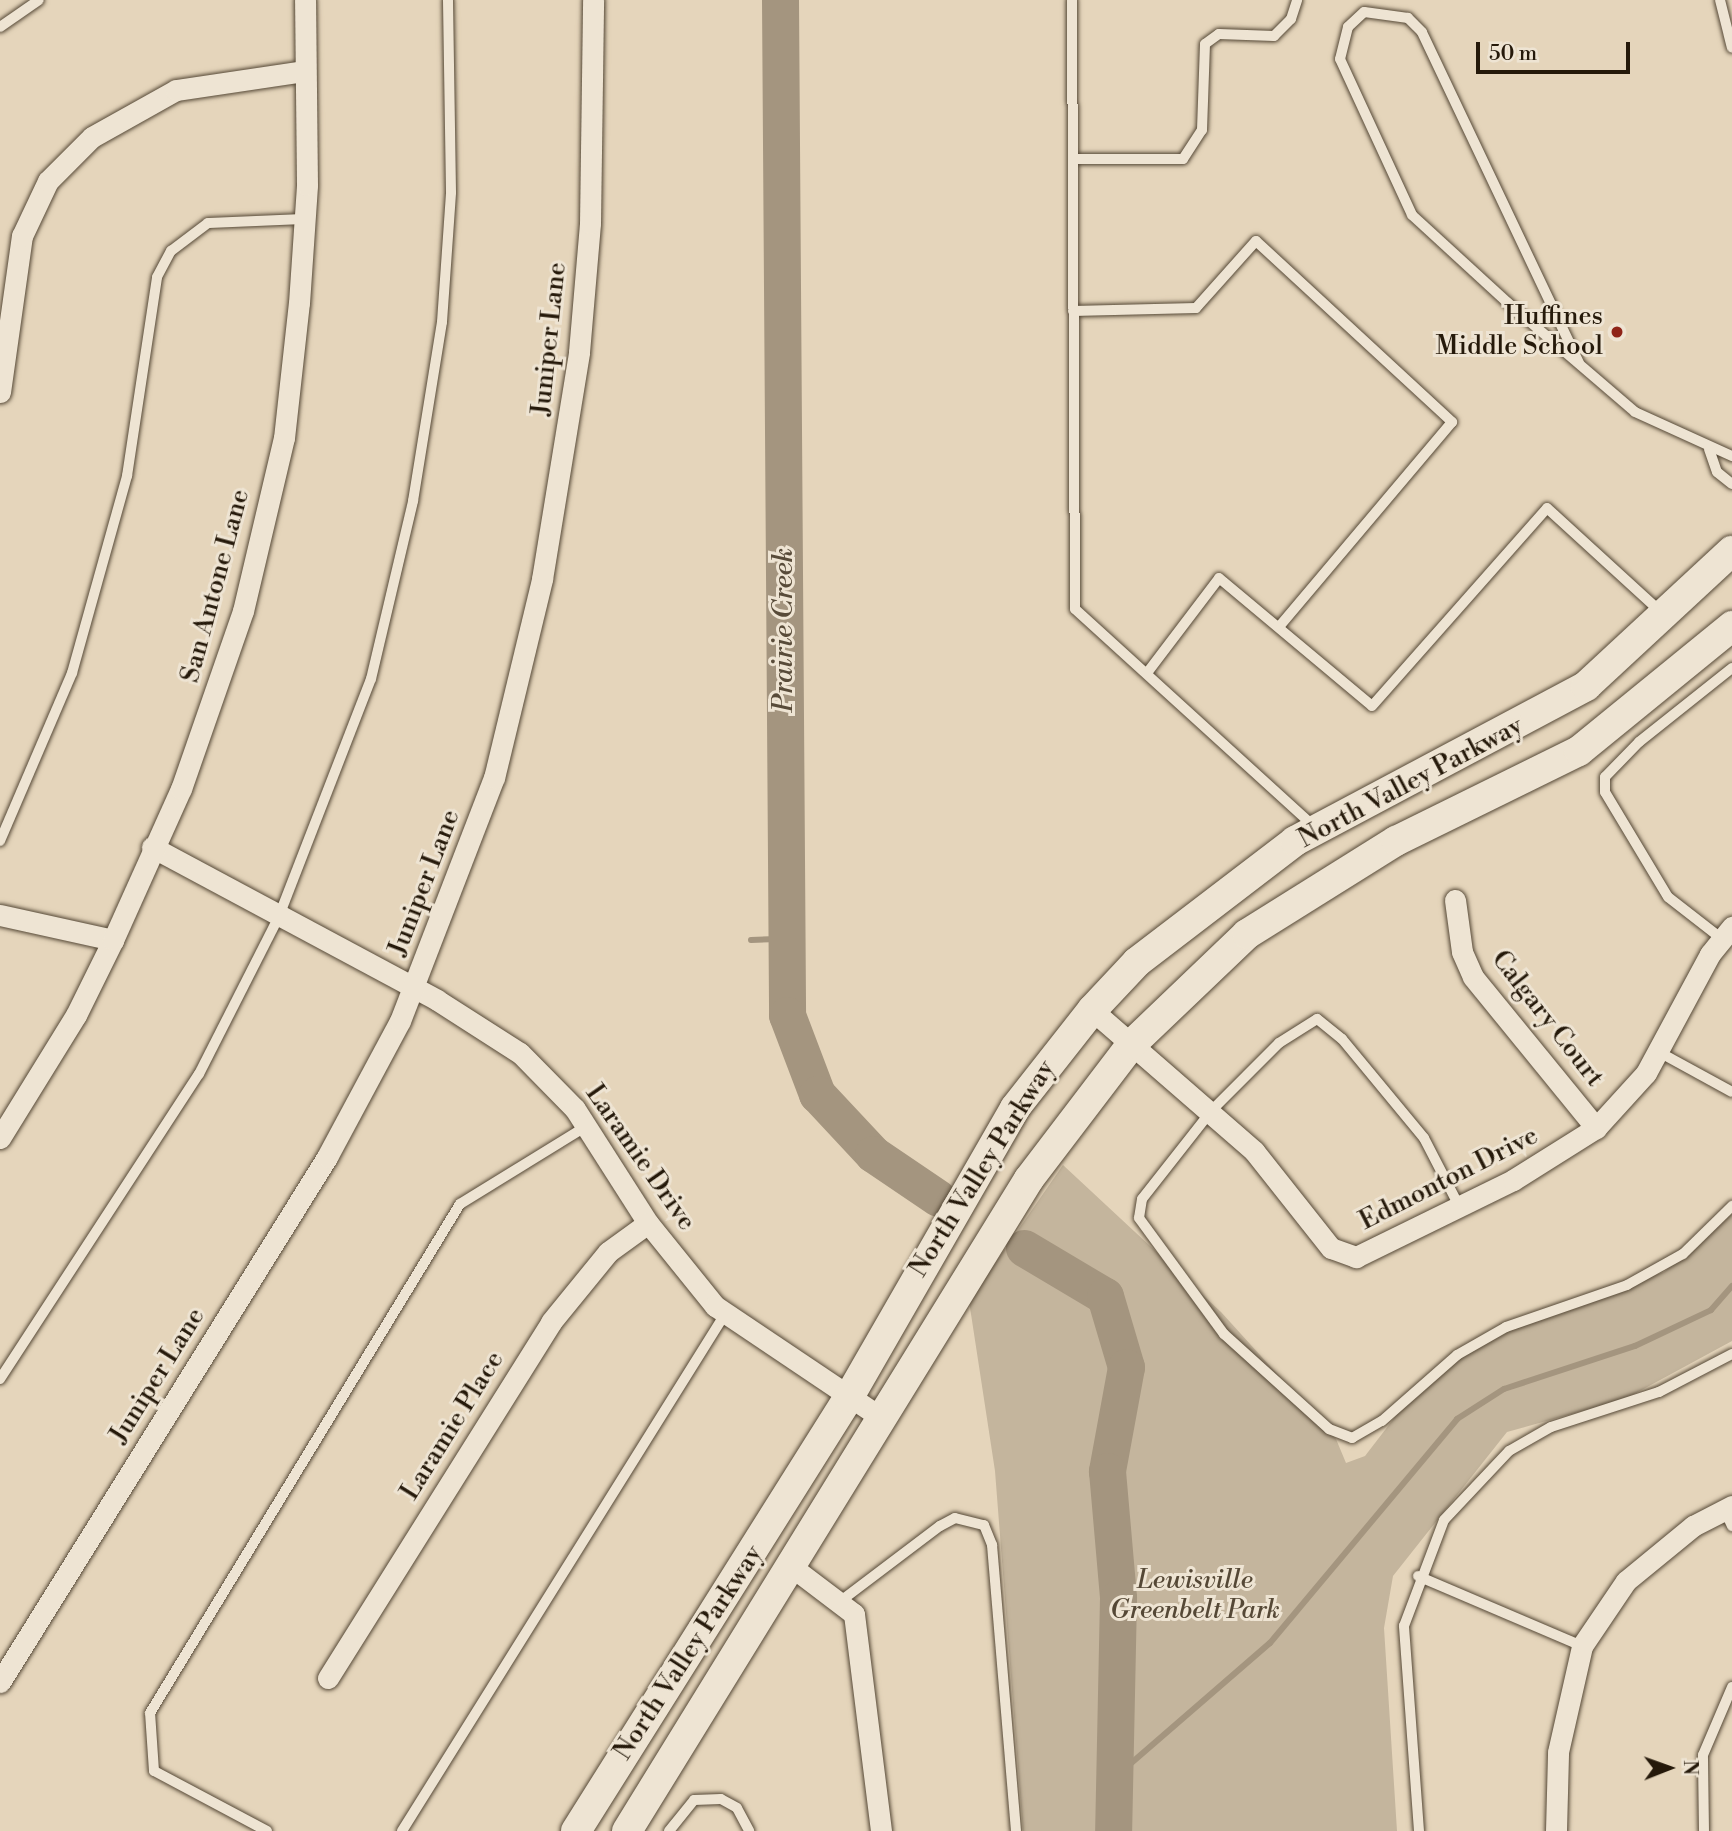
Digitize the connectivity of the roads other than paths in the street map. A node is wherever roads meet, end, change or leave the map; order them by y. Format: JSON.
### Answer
{"nodes":[{"id":1,"x":39,"y":0,"type":"edge"},
{"id":2,"x":304,"y":0,"type":"edge"},
{"id":3,"x":448,"y":0,"type":"edge"},
{"id":4,"x":593,"y":0,"type":"edge"},
{"id":5,"x":1072,"y":0,"type":"edge"},
{"id":6,"x":1297,"y":0,"type":"edge"},
{"id":7,"x":1720,"y":0,"type":"edge"},
{"id":8,"x":0,"y":27,"type":"edge"},
{"id":9,"x":1732,"y":48,"type":"edge"},
{"id":10,"x":305,"y":71,"type":"junction"},
{"id":11,"x":1073,"y":159,"type":"junction"},
{"id":12,"x":304,"y":219,"type":"junction"},
{"id":13,"x":1073,"y":311,"type":"junction"},
{"id":14,"x":1579,"y":363,"type":"junction"},
{"id":15,"x":0,"y":392,"type":"edge"},
{"id":16,"x":1709,"y":449,"type":"junction"},
{"id":17,"x":1732,"y":456,"type":"edge"},
{"id":18,"x":1732,"y":484,"type":"edge"},
{"id":19,"x":1732,"y":551,"type":"edge"},
{"id":20,"x":1666,"y":617,"type":"junction"},
{"id":21,"x":1281,"y":624,"type":"junction"},
{"id":22,"x":1732,"y":626,"type":"edge"},
{"id":23,"x":1732,"y":668,"type":"edge"},
{"id":24,"x":1147,"y":673,"type":"junction"},
{"id":25,"x":1317,"y":830,"type":"junction"},
{"id":26,"x":0,"y":841,"type":"edge"},
{"id":27,"x":152,"y":847,"type":"junction"},
{"id":28,"x":1347,"y":869,"type":"junction"},
{"id":29,"x":1455,"y":900,"type":"dead end"},
{"id":30,"x":0,"y":915,"type":"edge"},
{"id":31,"x":279,"y":916,"type":"junction"},
{"id":32,"x":1727,"y":933,"type":"edge"},
{"id":33,"x":113,"y":940,"type":"junction"},
{"id":34,"x":413,"y":989,"type":"junction"},
{"id":35,"x":1092,"y":1010,"type":"junction"},
{"id":36,"x":1132,"y":1044,"type":"junction"},
{"id":37,"x":1659,"y":1052,"type":"junction"},
{"id":38,"x":1732,"y":1092,"type":"edge"},
{"id":39,"x":1212,"y":1110,"type":"junction"},
{"id":40,"x":587,"y":1126,"type":"junction"},
{"id":41,"x":1596,"y":1128,"type":"junction"},
{"id":42,"x":0,"y":1138,"type":"edge"},
{"id":43,"x":1457,"y":1202,"type":"junction"},
{"id":44,"x":1732,"y":1206,"type":"edge"},
{"id":45,"x":648,"y":1223,"type":"junction"},
{"id":46,"x":725,"y":1314,"type":"junction"},
{"id":47,"x":1732,"y":1354,"type":"edge"},
{"id":48,"x":0,"y":1378,"type":"edge"},
{"id":49,"x":849,"y":1397,"type":"junction"},
{"id":50,"x":883,"y":1419,"type":"junction"},
{"id":51,"x":1729,"y":1513,"type":"edge"},
{"id":52,"x":792,"y":1567,"type":"junction"},
{"id":53,"x":1418,"y":1576,"type":"junction"},
{"id":54,"x":842,"y":1600,"type":"junction"},
{"id":55,"x":1583,"y":1646,"type":"junction"},
{"id":56,"x":328,"y":1678,"type":"dead end"},
{"id":57,"x":0,"y":1682,"type":"edge"},
{"id":58,"x":1732,"y":1687,"type":"edge"},
{"id":59,"x":267,"y":1831,"type":"edge"},
{"id":60,"x":402,"y":1831,"type":"edge"},
{"id":61,"x":576,"y":1831,"type":"edge"},
{"id":62,"x":627,"y":1831,"type":"edge"},
{"id":63,"x":669,"y":1831,"type":"edge"},
{"id":64,"x":749,"y":1831,"type":"edge"},
{"id":65,"x":881,"y":1831,"type":"edge"},
{"id":66,"x":1016,"y":1831,"type":"edge"},
{"id":67,"x":1419,"y":1831,"type":"edge"},
{"id":68,"x":1556,"y":1831,"type":"edge"},
{"id":69,"x":1704,"y":1831,"type":"edge"}],
"edges":[{"from":1,"to":8,"type":"lane"},
{"from":2,"to":10,"type":"street","name":"San Antone Lane"},
{"from":3,"to":31,"type":"lane"},
{"from":4,"to":34,"type":"street","name":"Juniper Lane"},
{"from":5,"to":11,"type":"lane"},
{"from":6,"to":11,"type":"lane"},
{"from":7,"to":9,"type":"lane"},
{"from":10,"to":12,"type":"street","name":"San Antone Lane"},
{"from":10,"to":15,"type":"street"},
{"from":11,"to":13,"type":"lane"},
{"from":12,"to":26,"type":"lane"},
{"from":12,"to":27,"type":"street","name":"San Antone Lane"},
{"from":13,"to":21,"type":"lane"},
{"from":13,"to":24,"type":"lane"},
{"from":14,"to":14,"type":"lane"},
{"from":14,"to":16,"type":"lane"},
{"from":16,"to":17,"type":"lane"},
{"from":16,"to":18,"type":"lane"},
{"from":19,"to":20,"type":"street","name":"North Valley Parkway"},
{"from":20,"to":21,"type":"lane"},
{"from":20,"to":25,"type":"street","name":"North Valley Parkway"},
{"from":21,"to":24,"type":"lane"},
{"from":22,"to":28,"type":"street","name":"North Valley Parkway"},
{"from":23,"to":32,"type":"lane"},
{"from":24,"to":25,"type":"lane"},
{"from":25,"to":28,"type":"street"},
{"from":25,"to":35,"type":"street","name":"North Valley Parkway"},
{"from":27,"to":31,"type":"street","name":"Laramie Drive"},
{"from":27,"to":33,"type":"street","name":"San Antone Lane"},
{"from":28,"to":36,"type":"street","name":"North Valley Parkway"},
{"from":29,"to":41,"type":"street","name":"Calgary Court"},
{"from":30,"to":33,"type":"street"},
{"from":31,"to":34,"type":"street","name":"Laramie Drive"},
{"from":31,"to":48,"type":"lane"},
{"from":32,"to":37,"type":"street","name":"Edmonton Drive"},
{"from":33,"to":42,"type":"street","name":"San Antone Lane"},
{"from":34,"to":40,"type":"street","name":"Laramie Drive"},
{"from":34,"to":57,"type":"street","name":"Juniper Lane"},
{"from":35,"to":36,"type":"street","name":"Edmonton Drive"},
{"from":35,"to":49,"type":"street","name":"North Valley Parkway"},
{"from":36,"to":39,"type":"street","name":"Edmonton Drive"},
{"from":36,"to":50,"type":"street","name":"North Valley Parkway"},
{"from":37,"to":38,"type":"lane"},
{"from":37,"to":41,"type":"street","name":"Edmonton Drive"},
{"from":39,"to":43,"type":"street","name":"Edmonton Drive"},
{"from":39,"to":43,"type":"lane"},
{"from":39,"to":44,"type":"lane"},
{"from":40,"to":45,"type":"street","name":"Laramie Drive"},
{"from":40,"to":59,"type":"lane"},
{"from":41,"to":43,"type":"street","name":"Edmonton Drive"},
{"from":45,"to":46,"type":"street","name":"Laramie Drive"},
{"from":45,"to":56,"type":"street","name":"Laramie Place"},
{"from":46,"to":49,"type":"street","name":"Laramie Drive"},
{"from":46,"to":60,"type":"lane"},
{"from":47,"to":53,"type":"lane"},
{"from":49,"to":50,"type":"street","name":"Laramie Drive"},
{"from":49,"to":61,"type":"street","name":"North Valley Parkway"},
{"from":50,"to":52,"type":"street","name":"North Valley Parkway"},
{"from":51,"to":55,"type":"street"},
{"from":52,"to":54,"type":"street"},
{"from":52,"to":62,"type":"street","name":"North Valley Parkway"},
{"from":53,"to":55,"type":"lane"},
{"from":53,"to":67,"type":"lane"},
{"from":54,"to":65,"type":"street"},
{"from":54,"to":66,"type":"lane"},
{"from":55,"to":68,"type":"street"},
{"from":58,"to":69,"type":"lane"},
{"from":63,"to":64,"type":"lane"}]}
